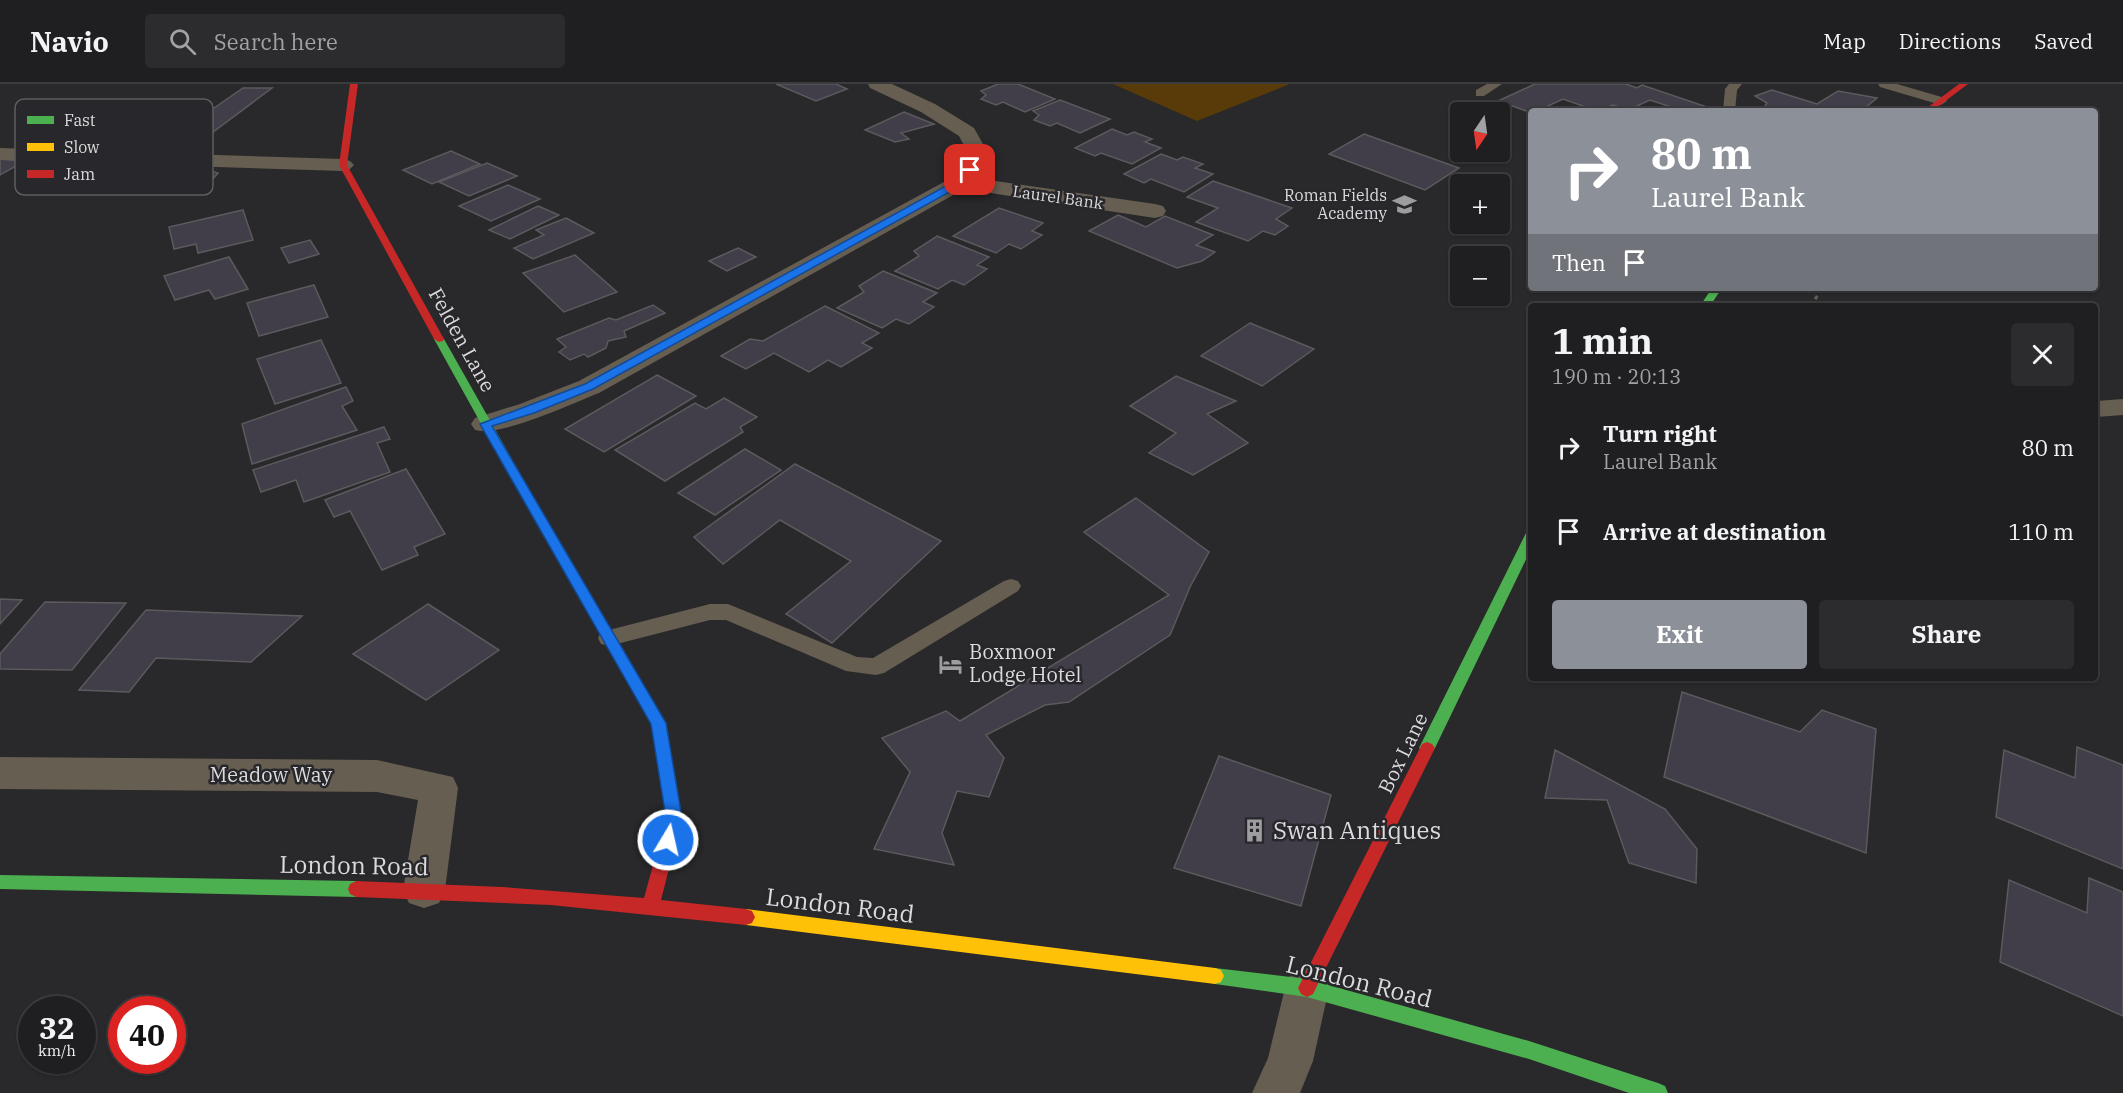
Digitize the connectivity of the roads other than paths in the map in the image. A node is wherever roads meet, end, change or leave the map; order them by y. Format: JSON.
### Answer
{"nodes":[{"id":1,"x":354,"y":84,"type":"edge"},
{"id":2,"x":877,"y":84,"type":"edge"},
{"id":3,"x":1496,"y":84,"type":"edge"},
{"id":4,"x":1736,"y":84,"type":"edge"},
{"id":5,"x":1884,"y":84,"type":"edge"},
{"id":6,"x":1964,"y":84,"type":"edge"},
{"id":7,"x":1480,"y":93,"type":"dead end"},
{"id":8,"x":1941,"y":100,"type":"junction"},
{"id":9,"x":1730,"y":108,"type":"edge"},
{"id":10,"x":1931,"y":108,"type":"edge"},
{"id":11,"x":0,"y":154,"type":"edge"},
{"id":12,"x":15,"y":154,"type":"edge"},
{"id":13,"x":213,"y":161,"type":"edge"},
{"id":14,"x":343,"y":165,"type":"junction"},
{"id":15,"x":961,"y":182,"type":"junction"},
{"id":16,"x":1155,"y":211,"type":"dead end"},
{"id":17,"x":2123,"y":407,"type":"edge"},
{"id":18,"x":2098,"y":409,"type":"edge"},
{"id":19,"x":485,"y":424,"type":"junction"},
{"id":20,"x":1528,"y":541,"type":"edge"},
{"id":21,"x":1011,"y":586,"type":"dead end"},
{"id":22,"x":609,"y":638,"type":"junction"},
{"id":23,"x":0,"y":773,"type":"edge"},
{"id":24,"x":0,"y":882,"type":"edge"},
{"id":25,"x":424,"y":890,"type":"junction"},
{"id":26,"x":651,"y":905,"type":"junction"},
{"id":27,"x":1307,"y":988,"type":"junction"},
{"id":28,"x":1276,"y":1093,"type":"edge"},
{"id":29,"x":1658,"y":1093,"type":"edge"}],
"edges":[{"from":1,"to":14,"type":"main road"},
{"from":2,"to":15,"type":"street"},
{"from":3,"to":7,"type":"lane"},
{"from":4,"to":9,"type":"lane"},
{"from":5,"to":8,"type":"lane"},
{"from":6,"to":8,"type":"main road"},
{"from":8,"to":10,"type":"main road"},
{"from":11,"to":12,"type":"street"},
{"from":13,"to":14,"type":"street"},
{"from":14,"to":19,"type":"main road","name":"Felden Lane"},
{"from":15,"to":16,"type":"street","name":"Laurel Bank"},
{"from":15,"to":19,"type":"street"},
{"from":17,"to":18,"type":"street"},
{"from":19,"to":22,"type":"main road","name":"Felden Lane"},
{"from":20,"to":27,"type":"main road","name":"Box Lane"},
{"from":21,"to":22,"type":"lane"},
{"from":22,"to":26,"type":"main road","name":"Felden Lane"},
{"from":23,"to":25,"type":"street","name":"Meadow Way"},
{"from":24,"to":25,"type":"main road","name":"London Road"},
{"from":25,"to":26,"type":"main road","name":"London Road"},
{"from":26,"to":27,"type":"main road","name":"London Road"},
{"from":27,"to":28,"type":"street"},
{"from":27,"to":29,"type":"main road","name":"London Road"}]}
